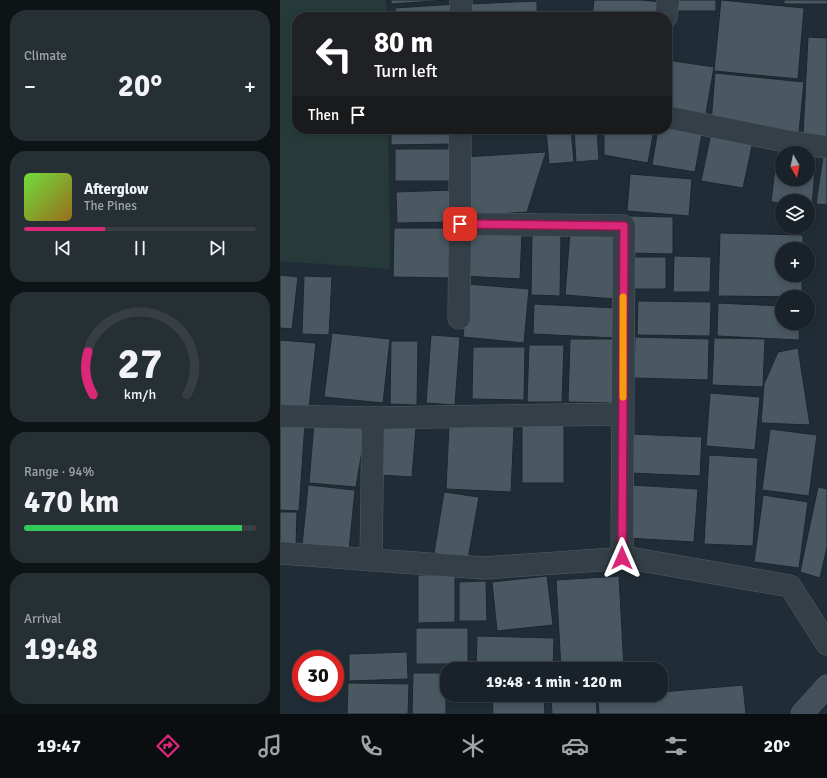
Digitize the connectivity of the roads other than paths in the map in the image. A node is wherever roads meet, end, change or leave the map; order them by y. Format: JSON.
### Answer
{"nodes":[{"id":1,"x":461,"y":0,"type":"edge"},
{"id":2,"x":668,"y":0,"type":"edge"},
{"id":3,"x":461,"y":12,"type":"edge"},
{"id":4,"x":667,"y":12,"type":"edge"},
{"id":5,"x":672,"y":118,"type":"edge"},
{"id":6,"x":460,"y":134,"type":"edge"},
{"id":7,"x":827,"y":147,"type":"edge"},
{"id":8,"x":460,"y":224,"type":"junction"},
{"id":9,"x":459,"y":318,"type":"dead end"},
{"id":10,"x":622,"y":414,"type":"junction"},
{"id":11,"x":280,"y":416,"type":"edge"},
{"id":12,"x":373,"y":418,"type":"junction"},
{"id":13,"x":280,"y":553,"type":"edge"},
{"id":14,"x":622,"y":558,"type":"junction"},
{"id":15,"x":371,"y":560,"type":"junction"},
{"id":16,"x":827,"y":644,"type":"edge"},
{"id":17,"x":827,"y":686,"type":"edge"},
{"id":18,"x":802,"y":714,"type":"edge"}],
"edges":[{"from":1,"to":3,"type":"street"},
{"from":2,"to":4,"type":"street"},
{"from":5,"to":7,"type":"street"},
{"from":6,"to":8,"type":"street"},
{"from":8,"to":9,"type":"street"},
{"from":8,"to":10,"type":"street"},
{"from":10,"to":12,"type":"street"},
{"from":10,"to":14,"type":"street"},
{"from":11,"to":12,"type":"street"},
{"from":12,"to":15,"type":"street"},
{"from":13,"to":15,"type":"street"},
{"from":14,"to":15,"type":"street"},
{"from":14,"to":16,"type":"street"},
{"from":17,"to":18,"type":"street"}]}
